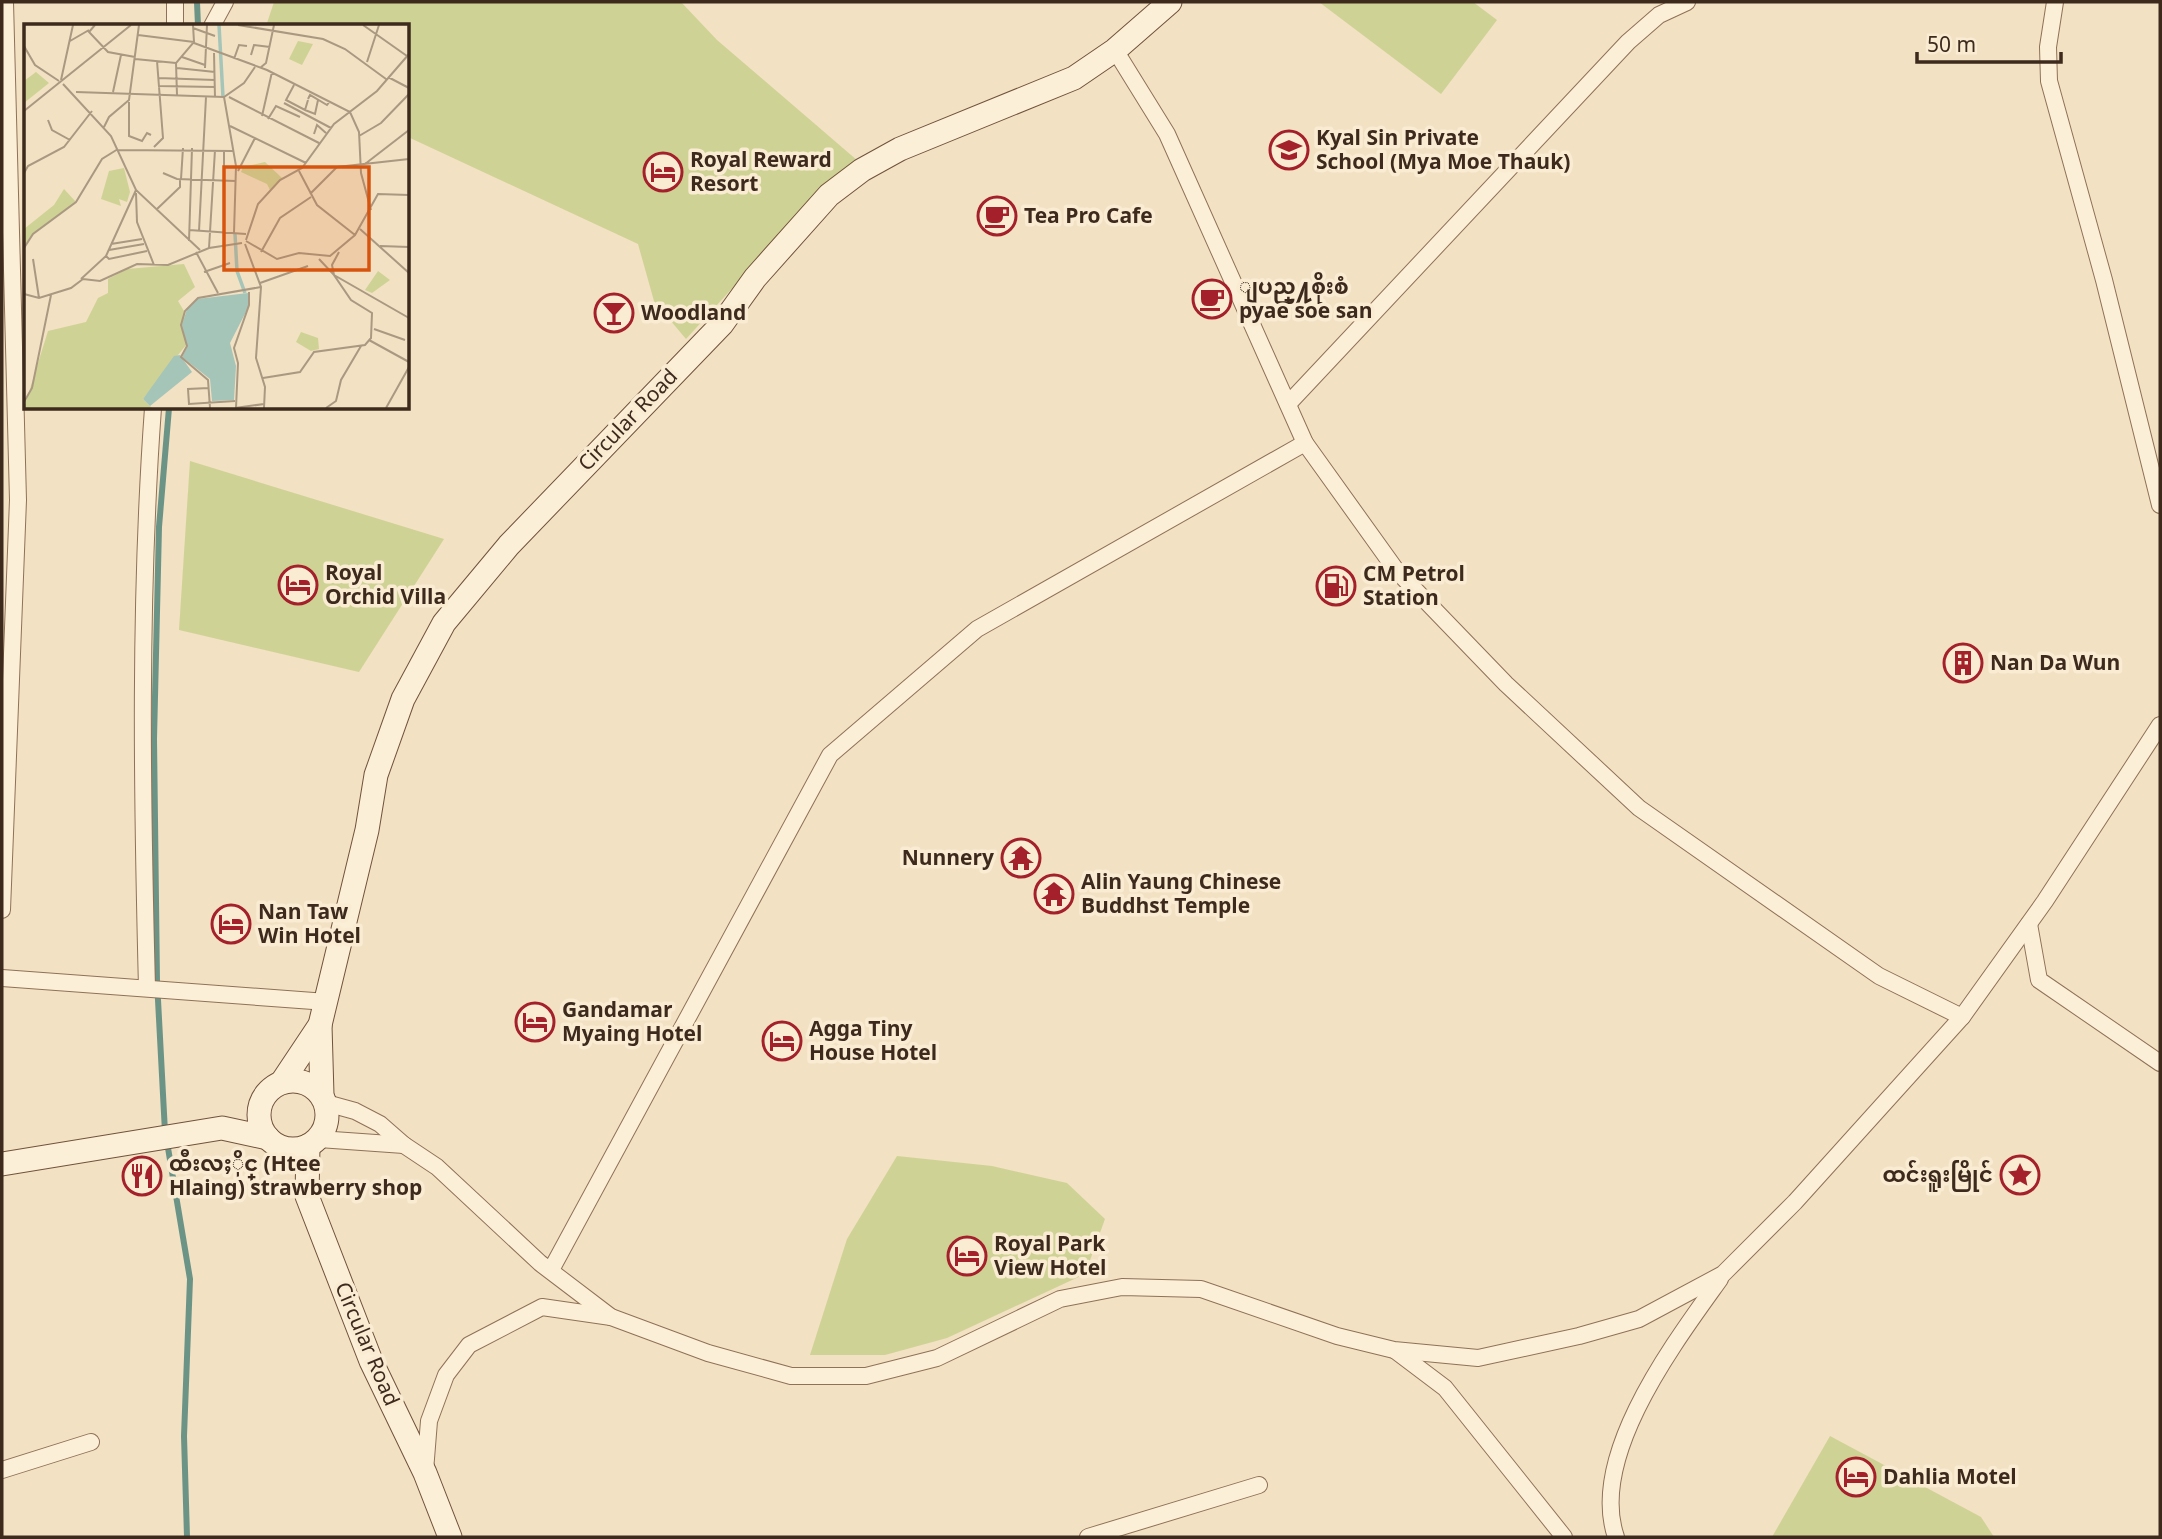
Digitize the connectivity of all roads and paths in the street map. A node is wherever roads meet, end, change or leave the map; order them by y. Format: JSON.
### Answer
{"nodes":[{"id":1,"x":5,"y":2,"type":"edge"},
{"id":2,"x":175,"y":2,"type":"edge"},
{"id":3,"x":225,"y":2,"type":"edge"},
{"id":4,"x":1170,"y":2,"type":"edge"},
{"id":5,"x":1687,"y":2,"type":"edge"},
{"id":6,"x":2056,"y":3,"type":"edge"},
{"id":7,"x":175,"y":24,"type":"edge"},
{"id":8,"x":213,"y":24,"type":"edge"},
{"id":9,"x":1115,"y":50,"type":"junction"},
{"id":10,"x":13,"y":196,"type":"edge"},
{"id":11,"x":1288,"y":404,"type":"junction"},
{"id":12,"x":153,"y":410,"type":"edge"},
{"id":13,"x":1306,"y":443,"type":"junction"},
{"id":14,"x":2160,"y":505,"type":"edge"},
{"id":15,"x":2160,"y":725,"type":"edge"},
{"id":16,"x":2,"y":910,"type":"edge"},
{"id":17,"x":2029,"y":925,"type":"junction"},
{"id":18,"x":2,"y":978,"type":"edge"},
{"id":19,"x":148,"y":988,"type":"junction"},
{"id":20,"x":327,"y":1002,"type":"junction"},
{"id":21,"x":1962,"y":1017,"type":"junction"},
{"id":22,"x":320,"y":1025,"type":"junction"},
{"id":23,"x":2160,"y":1063,"type":"edge"},
{"id":24,"x":282,"y":1082,"type":"junction"},
{"id":25,"x":324,"y":1099,"type":"junction"},
{"id":26,"x":261,"y":1102,"type":"junction"},
{"id":27,"x":222,"y":1128,"type":"junction"},
{"id":28,"x":270,"y":1140,"type":"junction"},
{"id":29,"x":314,"y":1142,"type":"junction"},
{"id":30,"x":404,"y":1145,"type":"junction"},
{"id":31,"x":2,"y":1164,"type":"edge"},
{"id":32,"x":307,"y":1196,"type":"junction"},
{"id":33,"x":551,"y":1270,"type":"junction"},
{"id":34,"x":1723,"y":1274,"type":"junction"},
{"id":35,"x":611,"y":1317,"type":"junction"},
{"id":36,"x":1394,"y":1350,"type":"junction"},
{"id":37,"x":91,"y":1442,"type":"dead end"},
{"id":38,"x":2,"y":1470,"type":"edge"},
{"id":39,"x":425,"y":1473,"type":"junction"},
{"id":40,"x":1259,"y":1485,"type":"dead end"},
{"id":41,"x":450,"y":1537,"type":"edge"},
{"id":42,"x":1088,"y":1537,"type":"edge"},
{"id":43,"x":1564,"y":1537,"type":"edge"},
{"id":44,"x":1616,"y":1537,"type":"edge"}],
"edges":[{"from":1,"to":10,"type":"street"},
{"from":2,"to":7,"type":"street"},
{"from":3,"to":8,"type":"street"},
{"from":4,"to":9,"type":"street","name":"Circular Road"},
{"from":5,"to":11,"type":"street"},
{"from":6,"to":14,"type":"street"},
{"from":9,"to":11,"type":"street"},
{"from":9,"to":20,"type":"street","name":"Circular Road"},
{"from":10,"to":16,"type":"street"},
{"from":11,"to":13,"type":"street"},
{"from":12,"to":19,"type":"street"},
{"from":13,"to":21,"type":"street"},
{"from":13,"to":33,"type":"street"},
{"from":15,"to":17,"type":"street"},
{"from":17,"to":21,"type":"street"},
{"from":17,"to":23,"type":"street"},
{"from":18,"to":19,"type":"street"},
{"from":19,"to":20,"type":"street"},
{"from":20,"to":22,"type":"street","name":"Circular Road"},
{"from":21,"to":34,"type":"street"},
{"from":22,"to":24,"type":"street"},
{"from":22,"to":25,"type":"street"},
{"from":24,"to":25,"type":"street"},
{"from":24,"to":26,"type":"street"},
{"from":25,"to":29,"type":"street"},
{"from":25,"to":30,"type":"street"},
{"from":26,"to":27,"type":"street"},
{"from":26,"to":28,"type":"street"},
{"from":27,"to":28,"type":"street"},
{"from":27,"to":31,"type":"street"},
{"from":28,"to":29,"type":"street"},
{"from":28,"to":32,"type":"street"},
{"from":29,"to":30,"type":"street"},
{"from":29,"to":32,"type":"street","name":"Circular Road"},
{"from":30,"to":33,"type":"street"},
{"from":32,"to":39,"type":"street","name":"Circular Road"},
{"from":33,"to":35,"type":"street"},
{"from":34,"to":36,"type":"street"},
{"from":34,"to":44,"type":"street"},
{"from":35,"to":36,"type":"street"},
{"from":35,"to":39,"type":"street"},
{"from":36,"to":43,"type":"street"},
{"from":37,"to":38,"type":"street"},
{"from":39,"to":41,"type":"street","name":"Circular Road"},
{"from":40,"to":42,"type":"street"}]}
